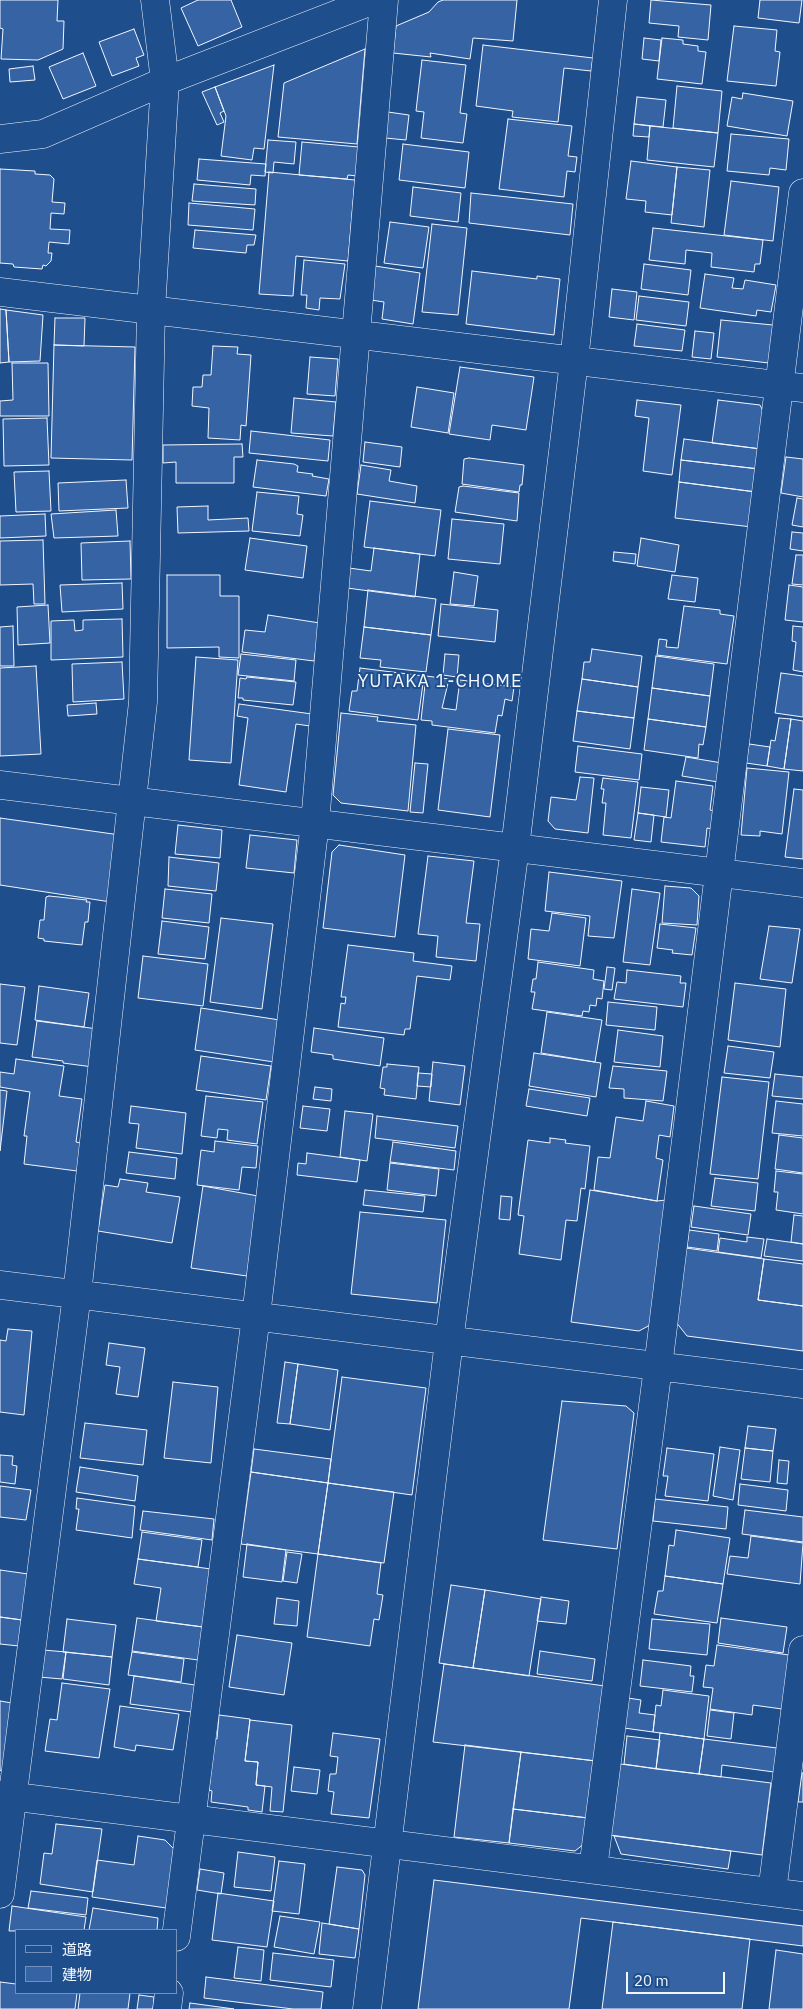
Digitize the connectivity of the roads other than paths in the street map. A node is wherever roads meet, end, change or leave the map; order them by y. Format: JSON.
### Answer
{"nodes":[{"id":1,"x":155,"y":0,"type":"edge"},
{"id":2,"x":374,"y":0,"type":"edge"},
{"id":3,"x":384,"y":0,"type":"edge"},
{"id":4,"x":613,"y":0,"type":"edge"},
{"id":5,"x":165,"y":80,"type":"junction"},
{"id":6,"x":0,"y":139,"type":"edge"},
{"id":7,"x":803,"y":193,"type":"edge"},
{"id":8,"x":0,"y":292,"type":"edge"},
{"id":9,"x":151,"y":310,"type":"junction"},
{"id":10,"x":355,"y":335,"type":"junction"},
{"id":11,"x":574,"y":361,"type":"junction"},
{"id":12,"x":791,"y":387,"type":"edge"},
{"id":13,"x":0,"y":785,"type":"edge"},
{"id":14,"x":132,"y":801,"type":"junction"},
{"id":15,"x":315,"y":823,"type":"junction"},
{"id":16,"x":515,"y":848,"type":"junction"},
{"id":17,"x":719,"y":873,"type":"junction"},
{"id":18,"x":803,"y":883,"type":"edge"},
{"id":19,"x":0,"y":1285,"type":"edge"},
{"id":20,"x":77,"y":1294,"type":"junction"},
{"id":21,"x":256,"y":1316,"type":"junction"},
{"id":22,"x":449,"y":1341,"type":"junction"},
{"id":23,"x":658,"y":1367,"type":"junction"},
{"id":24,"x":803,"y":1384,"type":"edge"},
{"id":25,"x":803,"y":1650,"type":"edge"},
{"id":26,"x":6,"y":1796,"type":"edge"},
{"id":27,"x":191,"y":1819,"type":"junction"},
{"id":28,"x":388,"y":1844,"type":"junction"},
{"id":29,"x":593,"y":1869,"type":"junction"},
{"id":30,"x":772,"y":1892,"type":"junction"},
{"id":31,"x":0,"y":1894,"type":"edge"},
{"id":32,"x":803,"y":1896,"type":"edge"},
{"id":33,"x":177,"y":1929,"type":"edge"},
{"id":34,"x":169,"y":1994,"type":"edge"},
{"id":35,"x":167,"y":2009,"type":"edge"},
{"id":36,"x":367,"y":2009,"type":"edge"}],
"edges":[{"from":1,"to":5,"type":"street"},
{"from":2,"to":5,"type":"street"},
{"from":3,"to":10,"type":"street"},
{"from":4,"to":11,"type":"street"},
{"from":5,"to":6,"type":"street"},
{"from":5,"to":9,"type":"street"},
{"from":7,"to":12,"type":"street"},
{"from":8,"to":9,"type":"street"},
{"from":9,"to":10,"type":"street"},
{"from":9,"to":14,"type":"street"},
{"from":10,"to":11,"type":"street"},
{"from":10,"to":15,"type":"street"},
{"from":11,"to":12,"type":"street"},
{"from":11,"to":16,"type":"street"},
{"from":12,"to":17,"type":"street"},
{"from":13,"to":14,"type":"street"},
{"from":14,"to":15,"type":"street"},
{"from":14,"to":20,"type":"street"},
{"from":15,"to":16,"type":"street"},
{"from":15,"to":21,"type":"street"},
{"from":16,"to":17,"type":"street"},
{"from":16,"to":22,"type":"street"},
{"from":17,"to":18,"type":"street"},
{"from":17,"to":23,"type":"street"},
{"from":19,"to":20,"type":"street"},
{"from":20,"to":21,"type":"street"},
{"from":20,"to":26,"type":"street"},
{"from":21,"to":22,"type":"street"},
{"from":21,"to":27,"type":"street"},
{"from":22,"to":23,"type":"street"},
{"from":22,"to":28,"type":"street"},
{"from":23,"to":24,"type":"street"},
{"from":23,"to":29,"type":"street"},
{"from":25,"to":30,"type":"street"},
{"from":26,"to":27,"type":"street"},
{"from":26,"to":31,"type":"street"},
{"from":27,"to":28,"type":"street"},
{"from":27,"to":33,"type":"street"},
{"from":28,"to":29,"type":"street"},
{"from":28,"to":36,"type":"street"},
{"from":29,"to":30,"type":"street"},
{"from":30,"to":32,"type":"street"},
{"from":34,"to":35,"type":"street"}]}
